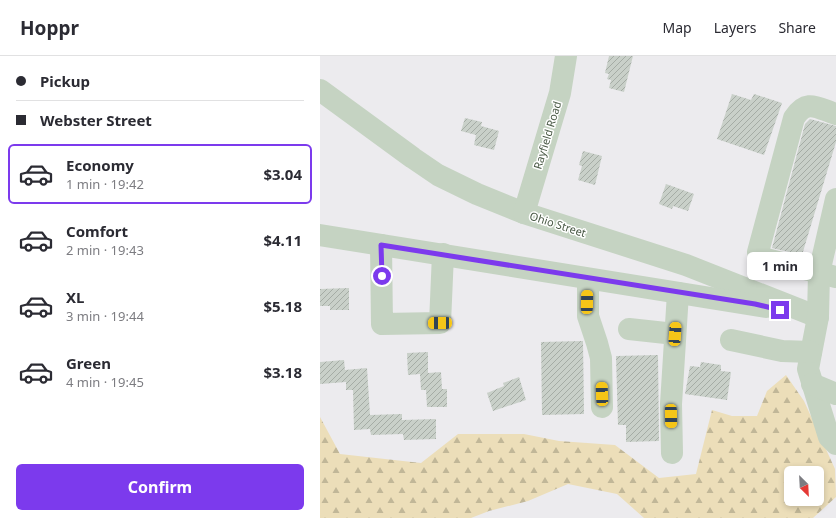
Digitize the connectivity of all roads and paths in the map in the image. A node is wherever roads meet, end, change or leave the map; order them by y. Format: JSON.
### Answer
{"nodes":[{"id":1,"x":566,"y":56,"type":"edge"},
{"id":2,"x":320,"y":90,"type":"edge"},
{"id":3,"x":836,"y":114,"type":"edge"},
{"id":4,"x":836,"y":199,"type":"edge"},
{"id":5,"x":524,"y":213,"type":"junction"},
{"id":6,"x":320,"y":235,"type":"edge"},
{"id":7,"x":381,"y":245,"type":"junction"},
{"id":8,"x":443,"y":254,"type":"junction"},
{"id":9,"x":827,"y":275,"type":"edge"},
{"id":10,"x":588,"y":279,"type":"junction"},
{"id":11,"x":678,"y":293,"type":"junction"},
{"id":12,"x":827,"y":320,"type":"edge"},
{"id":13,"x":629,"y":329,"type":"dead end"},
{"id":14,"x":675,"y":334,"type":"junction"},
{"id":15,"x":731,"y":340,"type":"dead end"},
{"id":16,"x":811,"y":352,"type":"junction"},
{"id":17,"x":812,"y":384,"type":"junction"},
{"id":18,"x":836,"y":394,"type":"edge"},
{"id":19,"x":602,"y":406,"type":"dead end"},
{"id":20,"x":836,"y":444,"type":"edge"},
{"id":21,"x":672,"y":453,"type":"dead end"}],
"edges":[{"from":1,"to":5,"type":"street","name":"Rayfield Road"},
{"from":2,"to":5,"type":"street","name":"Ohio Street"},
{"from":3,"to":9,"type":"street"},
{"from":4,"to":9,"type":"street"},
{"from":5,"to":12,"type":"street","name":"Ohio Street"},
{"from":6,"to":7,"type":"street"},
{"from":7,"to":8,"type":"street"},
{"from":7,"to":8,"type":"street"},
{"from":8,"to":10,"type":"street"},
{"from":9,"to":12,"type":"street"},
{"from":10,"to":11,"type":"street"},
{"from":10,"to":19,"type":"street"},
{"from":11,"to":12,"type":"street"},
{"from":11,"to":14,"type":"street"},
{"from":12,"to":16,"type":"street"},
{"from":13,"to":14,"type":"street"},
{"from":14,"to":21,"type":"street"},
{"from":15,"to":16,"type":"street"},
{"from":16,"to":17,"type":"street"},
{"from":17,"to":18,"type":"street"},
{"from":17,"to":20,"type":"street"}]}
